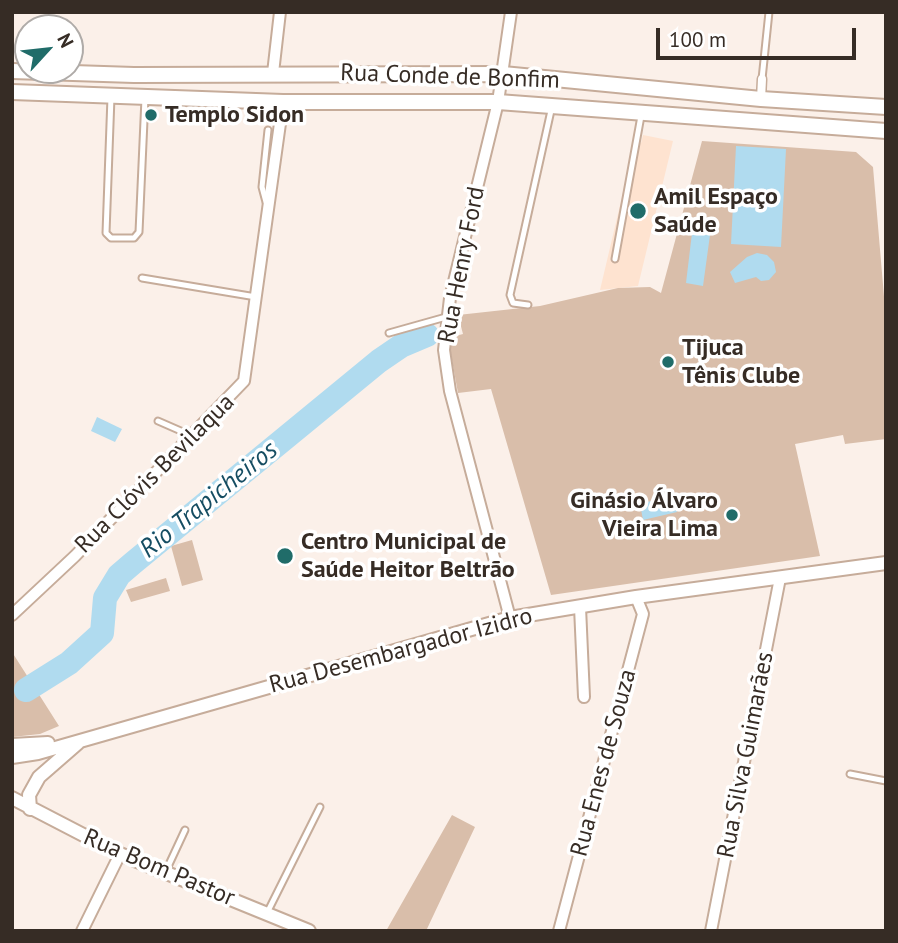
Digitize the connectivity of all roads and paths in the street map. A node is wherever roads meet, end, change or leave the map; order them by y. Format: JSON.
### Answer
{"nodes":[{"id":1,"x":280,"y":12,"type":"edge"},
{"id":2,"x":511,"y":12,"type":"edge"},
{"id":3,"x":769,"y":12,"type":"edge"},
{"id":4,"x":12,"y":72,"type":"edge"},
{"id":5,"x":273,"y":73,"type":"junction"},
{"id":6,"x":503,"y":74,"type":"junction"},
{"id":7,"x":762,"y":79,"type":"joint"},
{"id":8,"x":12,"y":92,"type":"edge"},
{"id":9,"x":111,"y":97,"type":"junction"},
{"id":10,"x":145,"y":98,"type":"junction"},
{"id":11,"x":761,"y":99,"type":"junction"},
{"id":12,"x":283,"y":102,"type":"junction"},
{"id":13,"x":498,"y":103,"type":"junction"},
{"id":14,"x":552,"y":106,"type":"junction"},
{"id":15,"x":886,"y":107,"type":"edge"},
{"id":16,"x":641,"y":112,"type":"junction"},
{"id":17,"x":268,"y":130,"type":"dead end"},
{"id":18,"x":886,"y":131,"type":"edge"},
{"id":19,"x":267,"y":205,"type":"junction"},
{"id":20,"x":615,"y":259,"type":"dead end"},
{"id":21,"x":142,"y":278,"type":"dead end"},
{"id":22,"x":257,"y":297,"type":"junction"},
{"id":23,"x":528,"y":305,"type":"dead end"},
{"id":24,"x":446,"y":317,"type":"junction"},
{"id":25,"x":389,"y":333,"type":"dead end"},
{"id":26,"x":158,"y":421,"type":"dead end"},
{"id":27,"x":192,"y":437,"type":"junction"},
{"id":28,"x":886,"y":563,"type":"edge"},
{"id":29,"x":780,"y":578,"type":"junction"},
{"id":30,"x":636,"y":597,"type":"junction"},
{"id":31,"x":580,"y":607,"type":"junction"},
{"id":32,"x":12,"y":615,"type":"edge"},
{"id":33,"x":510,"y":618,"type":"junction"},
{"id":34,"x":584,"y":697,"type":"dead end"},
{"id":35,"x":86,"y":737,"type":"junction"},
{"id":36,"x":12,"y":745,"type":"edge"},
{"id":37,"x":12,"y":757,"type":"edge"},
{"id":38,"x":850,"y":774,"type":"dead end"},
{"id":39,"x":886,"y":780,"type":"edge"},
{"id":40,"x":14,"y":800,"type":"edge"},
{"id":41,"x":320,"y":807,"type":"dead end"},
{"id":42,"x":30,"y":809,"type":"junction"},
{"id":43,"x":186,"y":830,"type":"dead end"},
{"id":44,"x":120,"y":854,"type":"junction"},
{"id":45,"x":165,"y":873,"type":"junction"},
{"id":46,"x":267,"y":914,"type":"junction"},
{"id":47,"x":82,"y":931,"type":"edge"},
{"id":48,"x":309,"y":931,"type":"edge"},
{"id":49,"x":559,"y":931,"type":"edge"},
{"id":50,"x":711,"y":931,"type":"edge"}],
"edges":[{"from":1,"to":5,"type":"street"},
{"from":2,"to":6,"type":"street","name":"Rua Henry Ford"},
{"from":3,"to":7,"type":"lane"},
{"from":4,"to":5,"type":"main road","name":"Rua Conde de Bonfim"},
{"from":5,"to":6,"type":"main road","name":"Rua Conde de Bonfim"},
{"from":6,"to":11,"type":"main road","name":"Rua Conde de Bonfim"},
{"from":6,"to":13,"type":"street","name":"Rua Henry Ford"},
{"from":7,"to":11,"type":"street"},
{"from":8,"to":9,"type":"main road","name":"Rua Conde de Bonfim"},
{"from":9,"to":10,"type":"main road","name":"Rua Conde de Bonfim"},
{"from":9,"to":10,"type":"lane"},
{"from":10,"to":12,"type":"main road","name":"Rua Conde de Bonfim"},
{"from":11,"to":15,"type":"main road","name":"Rua Conde de Bonfim"},
{"from":12,"to":13,"type":"main road","name":"Rua Conde de Bonfim"},
{"from":12,"to":19,"type":"street","name":"Rua Clóvis Bevilaqua"},
{"from":13,"to":14,"type":"main road","name":"Rua Conde de Bonfim"},
{"from":13,"to":24,"type":"street","name":"Rua Henry Ford"},
{"from":14,"to":16,"type":"main road","name":"Rua Conde de Bonfim"},
{"from":14,"to":23,"type":"lane"},
{"from":16,"to":18,"type":"main road","name":"Rua Conde de Bonfim"},
{"from":16,"to":20,"type":"lane"},
{"from":17,"to":19,"type":"lane"},
{"from":19,"to":22,"type":"street","name":"Rua Clóvis Bevilaqua"},
{"from":21,"to":22,"type":"lane"},
{"from":22,"to":27,"type":"street","name":"Rua Clóvis Bevilaqua"},
{"from":24,"to":25,"type":"lane"},
{"from":24,"to":33,"type":"street","name":"Rua Henry Ford"},
{"from":26,"to":27,"type":"lane"},
{"from":27,"to":32,"type":"street","name":"Rua Clóvis Bevilaqua"},
{"from":28,"to":29,"type":"street","name":"Rua Desembargador Izidro"},
{"from":29,"to":30,"type":"street","name":"Rua Desembargador Izidro"},
{"from":29,"to":50,"type":"street","name":"Rua Silva Guimarães"},
{"from":30,"to":31,"type":"street","name":"Rua Desembargador Izidro"},
{"from":30,"to":49,"type":"street","name":"Rua Enes de Souza"},
{"from":31,"to":33,"type":"street","name":"Rua Desembargador Izidro"},
{"from":31,"to":34,"type":"street"},
{"from":33,"to":35,"type":"street","name":"Rua Desembargador Izidro"},
{"from":35,"to":36,"type":"street","name":"Rua Desembargador Izidro"},
{"from":35,"to":37,"type":"street","name":"Rua Desembargador Izidro"},
{"from":35,"to":42,"type":"street"},
{"from":38,"to":39,"type":"lane"},
{"from":40,"to":42,"type":"street","name":"Rua Bom Pastor"},
{"from":41,"to":46,"type":"lane"},
{"from":42,"to":44,"type":"street","name":"Rua Bom Pastor"},
{"from":43,"to":45,"type":"lane"},
{"from":44,"to":45,"type":"street","name":"Rua Bom Pastor"},
{"from":44,"to":47,"type":"street"},
{"from":45,"to":46,"type":"street","name":"Rua Bom Pastor"},
{"from":46,"to":48,"type":"street","name":"Rua Bom Pastor"}]}
